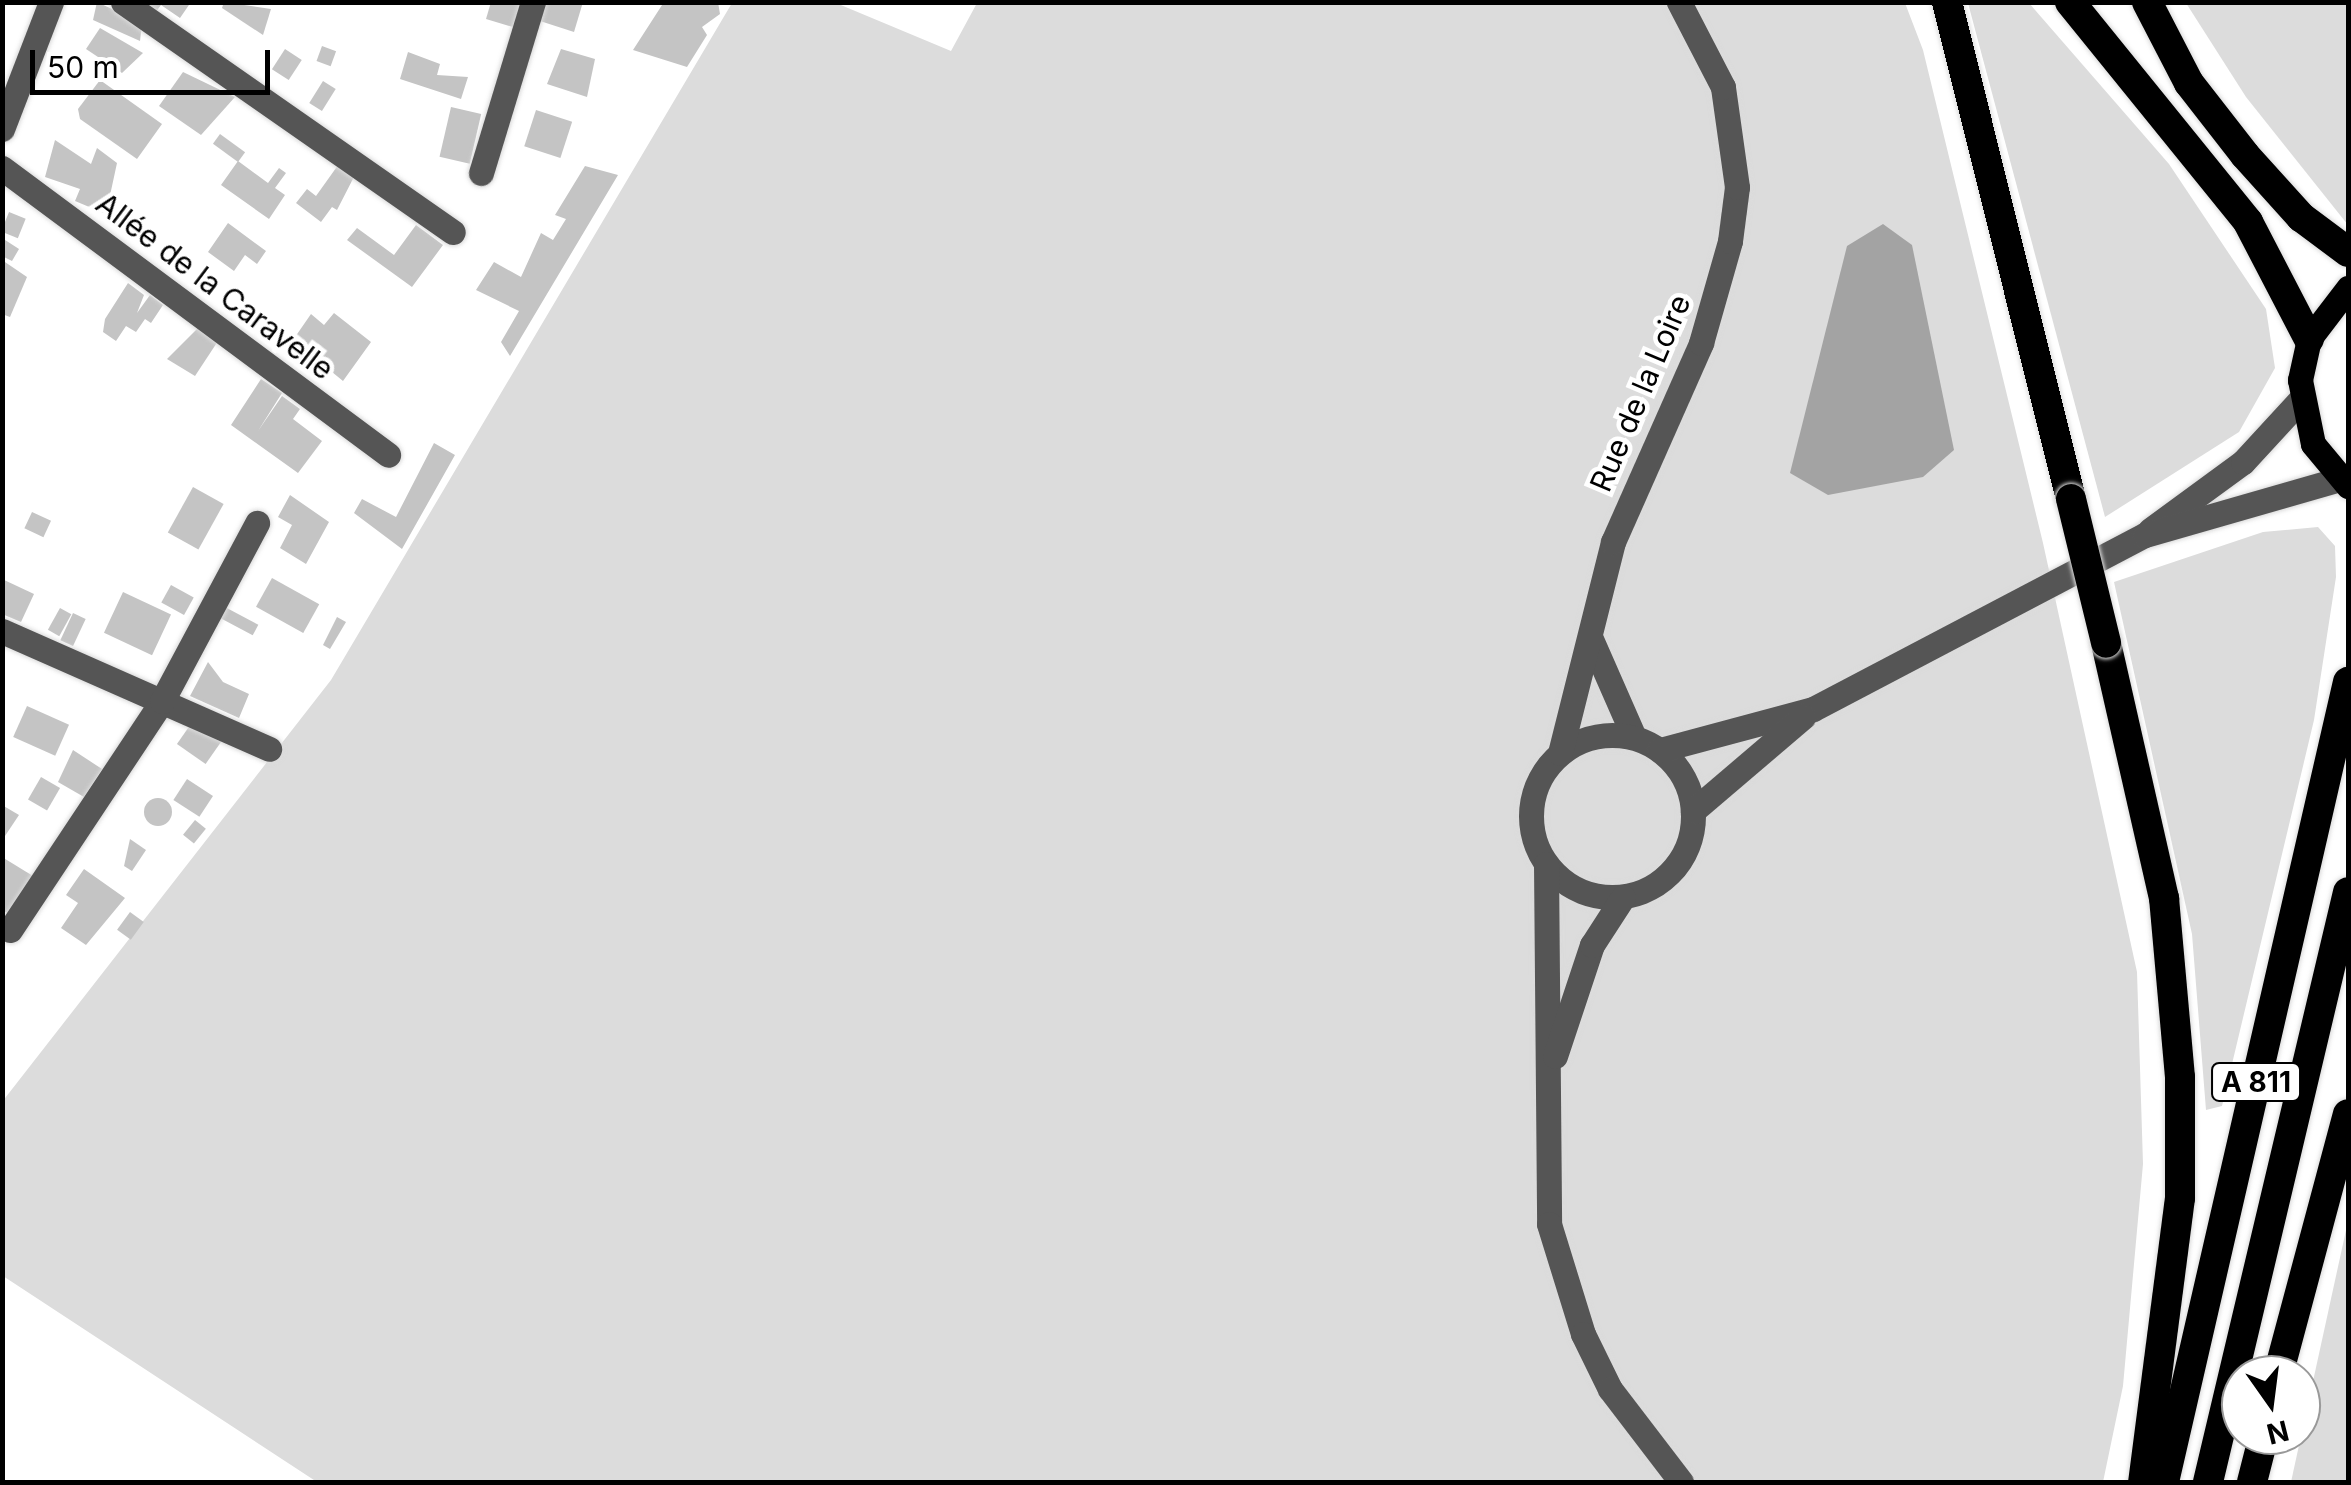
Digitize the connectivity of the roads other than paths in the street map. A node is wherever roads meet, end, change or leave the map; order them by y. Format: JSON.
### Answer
{"nodes":[{"id":1,"x":51,"y":2,"type":"edge"},
{"id":2,"x":123,"y":2,"type":"edge"},
{"id":3,"x":534,"y":2,"type":"edge"},
{"id":4,"x":1679,"y":2,"type":"edge"},
{"id":5,"x":1946,"y":2,"type":"edge"},
{"id":6,"x":2070,"y":2,"type":"edge"},
{"id":7,"x":2146,"y":2,"type":"edge"},
{"id":8,"x":2,"y":129,"type":"edge"},
{"id":9,"x":2,"y":168,"type":"edge"},
{"id":10,"x":481,"y":174,"type":"dead end"},
{"id":11,"x":453,"y":232,"type":"dead end"},
{"id":12,"x":2348,"y":252,"type":"edge"},
{"id":13,"x":2348,"y":288,"type":"edge"},
{"id":14,"x":2309,"y":339,"type":"junction"},
{"id":15,"x":2300,"y":400,"type":"junction"},
{"id":16,"x":388,"y":455,"type":"dead end"},
{"id":17,"x":2344,"y":483,"type":"edge"},
{"id":18,"x":257,"y":523,"type":"dead end"},
{"id":19,"x":2145,"y":535,"type":"junction"},
{"id":20,"x":1592,"y":627,"type":"junction"},
{"id":21,"x":2,"y":630,"type":"edge"},
{"id":22,"x":2348,"y":682,"type":"edge"},
{"id":23,"x":162,"y":701,"type":"junction"},
{"id":24,"x":1813,"y":709,"type":"junction"},
{"id":25,"x":1634,"y":737,"type":"junction"},
{"id":26,"x":269,"y":750,"type":"dead end"},
{"id":27,"x":1660,"y":750,"type":"junction"},
{"id":28,"x":1560,"y":753,"type":"junction"},
{"id":29,"x":1693,"y":811,"type":"junction"},
{"id":30,"x":1546,"y":864,"type":"junction"},
{"id":31,"x":2348,"y":892,"type":"edge"},
{"id":32,"x":1623,"y":896,"type":"junction"},
{"id":33,"x":10,"y":930,"type":"dead end"},
{"id":34,"x":1551,"y":1069,"type":"junction"},
{"id":35,"x":2348,"y":1114,"type":"edge"},
{"id":36,"x":2283,"y":1355,"type":"edge"},
{"id":37,"x":2259,"y":1455,"type":"edge"},
{"id":38,"x":1681,"y":1482,"type":"edge"},
{"id":39,"x":2142,"y":1482,"type":"edge"},
{"id":40,"x":2164,"y":1482,"type":"edge"},
{"id":41,"x":2208,"y":1482,"type":"edge"},
{"id":42,"x":2252,"y":1482,"type":"edge"}],
"edges":[{"from":1,"to":8,"type":"street"},
{"from":2,"to":11,"type":"street"},
{"from":3,"to":10,"type":"street"},
{"from":4,"to":20,"type":"street","name":"Rue de la Loire"},
{"from":5,"to":39,"type":"highway","bridge":true},
{"from":6,"to":14,"type":"highway"},
{"from":7,"to":12,"type":"highway"},
{"from":9,"to":16,"type":"street","name":"Allée de la Caravelle"},
{"from":13,"to":14,"type":"main road"},
{"from":14,"to":15,"type":"main road"},
{"from":15,"to":17,"type":"main road"},
{"from":15,"to":19,"type":"street"},
{"from":17,"to":19,"type":"street"},
{"from":18,"to":23,"type":"street"},
{"from":19,"to":24,"type":"street"},
{"from":20,"to":25,"type":"street"},
{"from":20,"to":28,"type":"street","name":"Rue de la Loire"},
{"from":21,"to":23,"type":"street"},
{"from":22,"to":40,"type":"highway","number":"A 811"},
{"from":23,"to":26,"type":"street"},
{"from":23,"to":33,"type":"street"},
{"from":24,"to":27,"type":"street"},
{"from":24,"to":29,"type":"street"},
{"from":25,"to":27,"type":"street"},
{"from":25,"to":28,"type":"street"},
{"from":27,"to":29,"type":"street"},
{"from":28,"to":30,"type":"street"},
{"from":29,"to":32,"type":"street"},
{"from":30,"to":32,"type":"street"},
{"from":30,"to":34,"type":"street"},
{"from":31,"to":41,"type":"highway","number":"A 811"},
{"from":32,"to":34,"type":"street"},
{"from":34,"to":38,"type":"street"},
{"from":35,"to":36,"type":"highway"},
{"from":37,"to":42,"type":"highway"}]}
